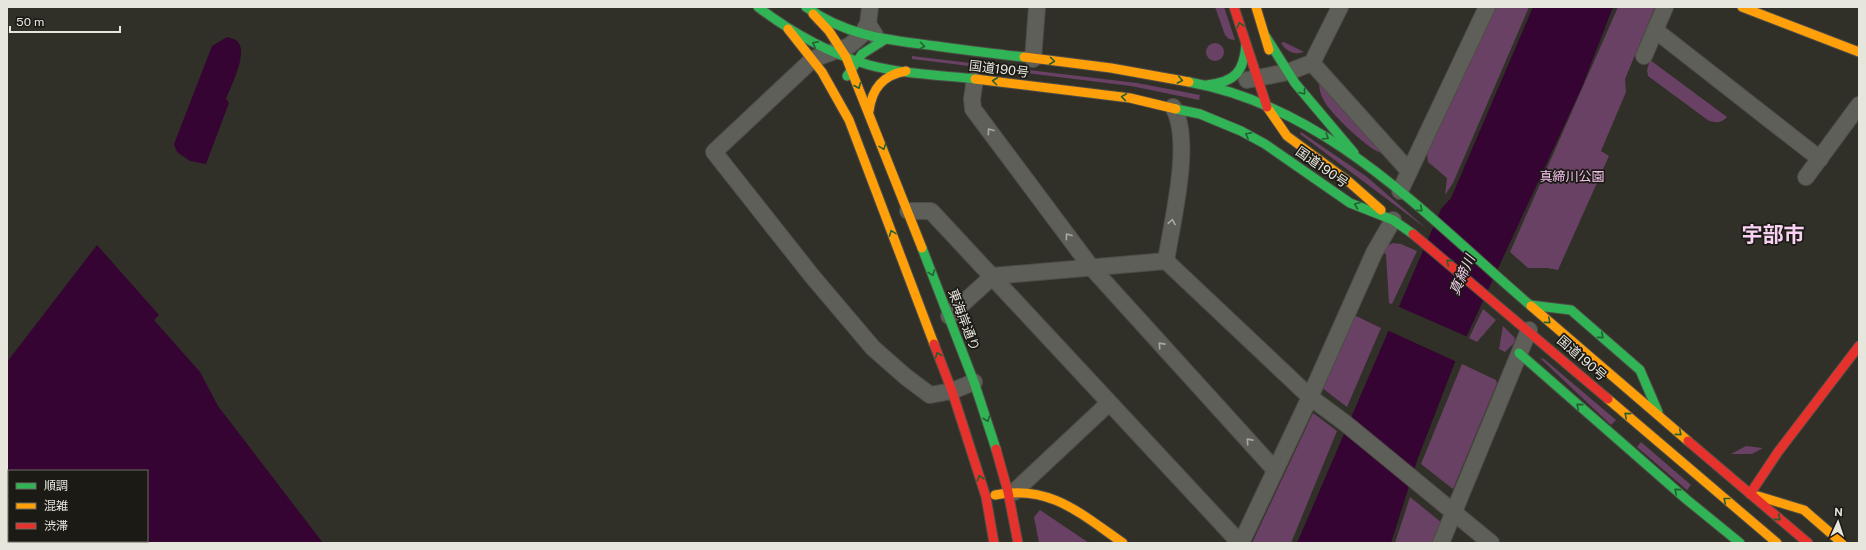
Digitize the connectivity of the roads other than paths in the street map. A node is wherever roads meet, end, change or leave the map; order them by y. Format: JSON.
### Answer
{"nodes":[{"id":1,"x":758,"y":7,"type":"edge"},
{"id":2,"x":806,"y":7,"type":"edge"},
{"id":3,"x":870,"y":7,"type":"edge"},
{"id":4,"x":1038,"y":7,"type":"edge"},
{"id":5,"x":1234,"y":7,"type":"edge"},
{"id":6,"x":1256,"y":7,"type":"edge"},
{"id":7,"x":1340,"y":7,"type":"edge"},
{"id":8,"x":1487,"y":7,"type":"edge"},
{"id":9,"x":1665,"y":7,"type":"edge"},
{"id":10,"x":1742,"y":7,"type":"edge"},
{"id":11,"x":788,"y":29,"type":"junction"},
{"id":12,"x":865,"y":29,"type":"junction"},
{"id":13,"x":1655,"y":30,"type":"junction"},
{"id":14,"x":1266,"y":37,"type":"junction"},
{"id":15,"x":884,"y":40,"type":"junction"},
{"id":16,"x":1246,"y":43,"type":"junction"},
{"id":17,"x":1859,"y":52,"type":"edge"},
{"id":18,"x":840,"y":53,"type":"junction"},
{"id":19,"x":1644,"y":56,"type":"dead end"},
{"id":20,"x":813,"y":59,"type":"junction"},
{"id":21,"x":1033,"y":59,"type":"junction"},
{"id":22,"x":1312,"y":63,"type":"junction"},
{"id":23,"x":853,"y":64,"type":"junction"},
{"id":24,"x":906,"y":71,"type":"junction"},
{"id":25,"x":1258,"y":78,"type":"junction"},
{"id":26,"x":974,"y":79,"type":"junction"},
{"id":27,"x":1277,"y":82,"type":"junction"},
{"id":28,"x":1214,"y":84,"type":"junction"},
{"id":29,"x":1859,"y":105,"type":"edge"},
{"id":30,"x":1173,"y":107,"type":"junction"},
{"id":31,"x":1267,"y":107,"type":"junction"},
{"id":32,"x":869,"y":111,"type":"junction"},
{"id":33,"x":1200,"y":114,"type":"junction"},
{"id":34,"x":1255,"y":114,"type":"dead end"},
{"id":35,"x":1233,"y":117,"type":"dead end"},
{"id":36,"x":848,"y":118,"type":"junction"},
{"id":37,"x":1358,"y":158,"type":"junction"},
{"id":38,"x":1820,"y":159,"type":"junction"},
{"id":39,"x":1409,"y":171,"type":"junction"},
{"id":40,"x":1806,"y":177,"type":"dead end"},
{"id":41,"x":1400,"y":191,"type":"junction"},
{"id":42,"x":908,"y":210,"type":"junction"},
{"id":43,"x":1393,"y":220,"type":"junction"},
{"id":44,"x":1166,"y":261,"type":"junction"},
{"id":45,"x":1091,"y":267,"type":"junction"},
{"id":46,"x":993,"y":276,"type":"junction"},
{"id":47,"x":1530,"y":305,"type":"junction"},
{"id":48,"x":949,"y":316,"type":"junction"},
{"id":49,"x":1529,"y":330,"type":"junction"},
{"id":50,"x":1859,"y":346,"type":"edge"},
{"id":51,"x":1519,"y":353,"type":"junction"},
{"id":52,"x":974,"y":382,"type":"junction"},
{"id":53,"x":952,"y":391,"type":"junction"},
{"id":54,"x":1310,"y":397,"type":"junction"},
{"id":55,"x":1109,"y":403,"type":"junction"},
{"id":56,"x":1659,"y":416,"type":"junction"},
{"id":57,"x":1275,"y":470,"type":"junction"},
{"id":58,"x":1011,"y":492,"type":"junction"},
{"id":59,"x":1750,"y":494,"type":"junction"},
{"id":60,"x":986,"y":497,"type":"junction"},
{"id":61,"x":1454,"y":512,"type":"junction"},
{"id":62,"x":994,"y":543,"type":"edge"},
{"id":63,"x":1018,"y":543,"type":"edge"},
{"id":64,"x":1123,"y":543,"type":"edge"},
{"id":65,"x":1241,"y":543,"type":"edge"},
{"id":66,"x":1441,"y":543,"type":"edge"},
{"id":67,"x":1491,"y":543,"type":"edge"},
{"id":68,"x":1740,"y":543,"type":"edge"},
{"id":69,"x":1777,"y":543,"type":"edge"},
{"id":70,"x":1808,"y":543,"type":"edge"},
{"id":71,"x":1842,"y":543,"type":"edge"}],
"edges":[{"from":1,"to":11,"type":"main road","name":"国道190号"},
{"from":2,"to":12,"type":"main road"},
{"from":2,"to":18,"type":"main road"},
{"from":3,"to":12,"type":"street"},
{"from":4,"to":21,"type":"street"},
{"from":16,"to":5,"type":"main road","one_way":true},
{"from":6,"to":14,"type":"main road"},
{"from":7,"to":22,"type":"street"},
{"from":8,"to":39,"type":"street"},
{"from":9,"to":13,"type":"street"},
{"from":10,"to":17,"type":"main road"},
{"from":18,"to":11,"type":"main road","name":"国道190号","one_way":true},
{"from":11,"to":20,"type":"main road"},
{"from":12,"to":15,"type":"street"},
{"from":12,"to":18,"type":"street"},
{"from":13,"to":19,"type":"street"},
{"from":13,"to":38,"type":"street"},
{"from":14,"to":27,"type":"main road"},
{"from":14,"to":27,"type":"main road"},
{"from":15,"to":21,"type":"main road","name":"国道190号","one_way":true},
{"from":15,"to":23,"type":"main road"},
{"from":16,"to":25,"type":"main road"},
{"from":16,"to":28,"type":"main road"},
{"from":18,"to":20,"type":"street"},
{"from":18,"to":23,"type":"main road","name":"国道190号"},
{"from":20,"to":36,"type":"main road"},
{"from":20,"to":53,"type":"street"},
{"from":21,"to":28,"type":"main road","name":"国道190号","one_way":true},
{"from":22,"to":27,"type":"street"},
{"from":22,"to":39,"type":"street"},
{"from":23,"to":24,"type":"main road","name":"国道190号"},
{"from":23,"to":32,"type":"main road","name":"東海岸通り","one_way":true},
{"from":23,"to":36,"type":"main road"},
{"from":24,"to":26,"type":"main road","name":"国道190号"},
{"from":24,"to":32,"type":"main road"},
{"from":25,"to":27,"type":"street"},
{"from":25,"to":28,"type":"street"},
{"from":25,"to":31,"type":"main road"},
{"from":30,"to":26,"type":"main road","name":"国道190号","one_way":true},
{"from":45,"to":26,"type":"street","one_way":true},
{"from":27,"to":31,"type":"main road"},
{"from":27,"to":37,"type":"main road","one_way":true},
{"from":28,"to":31,"type":"main road","name":"国道190号"},
{"from":29,"to":38,"type":"street"},
{"from":30,"to":33,"type":"main road","name":"国道190号"},
{"from":44,"to":30,"type":"street","one_way":true},
{"from":31,"to":34,"type":"main road"},
{"from":31,"to":37,"type":"main road","name":"国道190号","one_way":true},
{"from":31,"to":43,"type":"main road"},
{"from":32,"to":42,"type":"main road","name":"東海岸通り","one_way":true},
{"from":33,"to":35,"type":"main road"},
{"from":43,"to":33,"type":"main road","name":"国道190号","one_way":true},
{"from":53,"to":36,"type":"main road","one_way":true},
{"from":37,"to":41,"type":"main road","name":"国道190号"},
{"from":38,"to":40,"type":"street"},
{"from":39,"to":41,"type":"street"},
{"from":41,"to":47,"type":"main road","name":"国道190号","one_way":true},
{"from":42,"to":46,"type":"street"},
{"from":42,"to":48,"type":"main road","name":"東海岸通り","one_way":true},
{"from":49,"to":43,"type":"main road","name":"国道190号","one_way":true},
{"from":43,"to":54,"type":"street"},
{"from":44,"to":45,"type":"street"},
{"from":44,"to":54,"type":"street"},
{"from":45,"to":46,"type":"street"},
{"from":57,"to":45,"type":"street","one_way":true},
{"from":46,"to":48,"type":"street"},
{"from":46,"to":55,"type":"street"},
{"from":47,"to":56,"type":"main road","name":"国道190号","one_way":true},
{"from":47,"to":56,"type":"main road","one_way":true},
{"from":48,"to":52,"type":"main road","name":"東海岸通り"},
{"from":49,"to":51,"type":"street"},
{"from":69,"to":49,"type":"main road","name":"国道190号","one_way":true},
{"from":50,"to":59,"type":"main road"},
{"from":51,"to":61,"type":"street"},
{"from":68,"to":51,"type":"main road","one_way":true},
{"from":52,"to":53,"type":"street"},
{"from":52,"to":58,"type":"main road","name":"東海岸通り","one_way":true},
{"from":60,"to":53,"type":"main road","one_way":true},
{"from":54,"to":57,"type":"street"},
{"from":54,"to":61,"type":"street"},
{"from":55,"to":58,"type":"street"},
{"from":55,"to":65,"type":"street"},
{"from":56,"to":59,"type":"main road","name":"国道190号","one_way":true},
{"from":57,"to":65,"type":"street"},
{"from":58,"to":60,"type":"main road"},
{"from":58,"to":63,"type":"main road","name":"東海岸通り"},
{"from":58,"to":64,"type":"main road"},
{"from":59,"to":70,"type":"main road","name":"国道190号","one_way":true},
{"from":59,"to":71,"type":"main road"},
{"from":60,"to":62,"type":"main road"},
{"from":61,"to":66,"type":"street"},
{"from":61,"to":67,"type":"street"}]}
